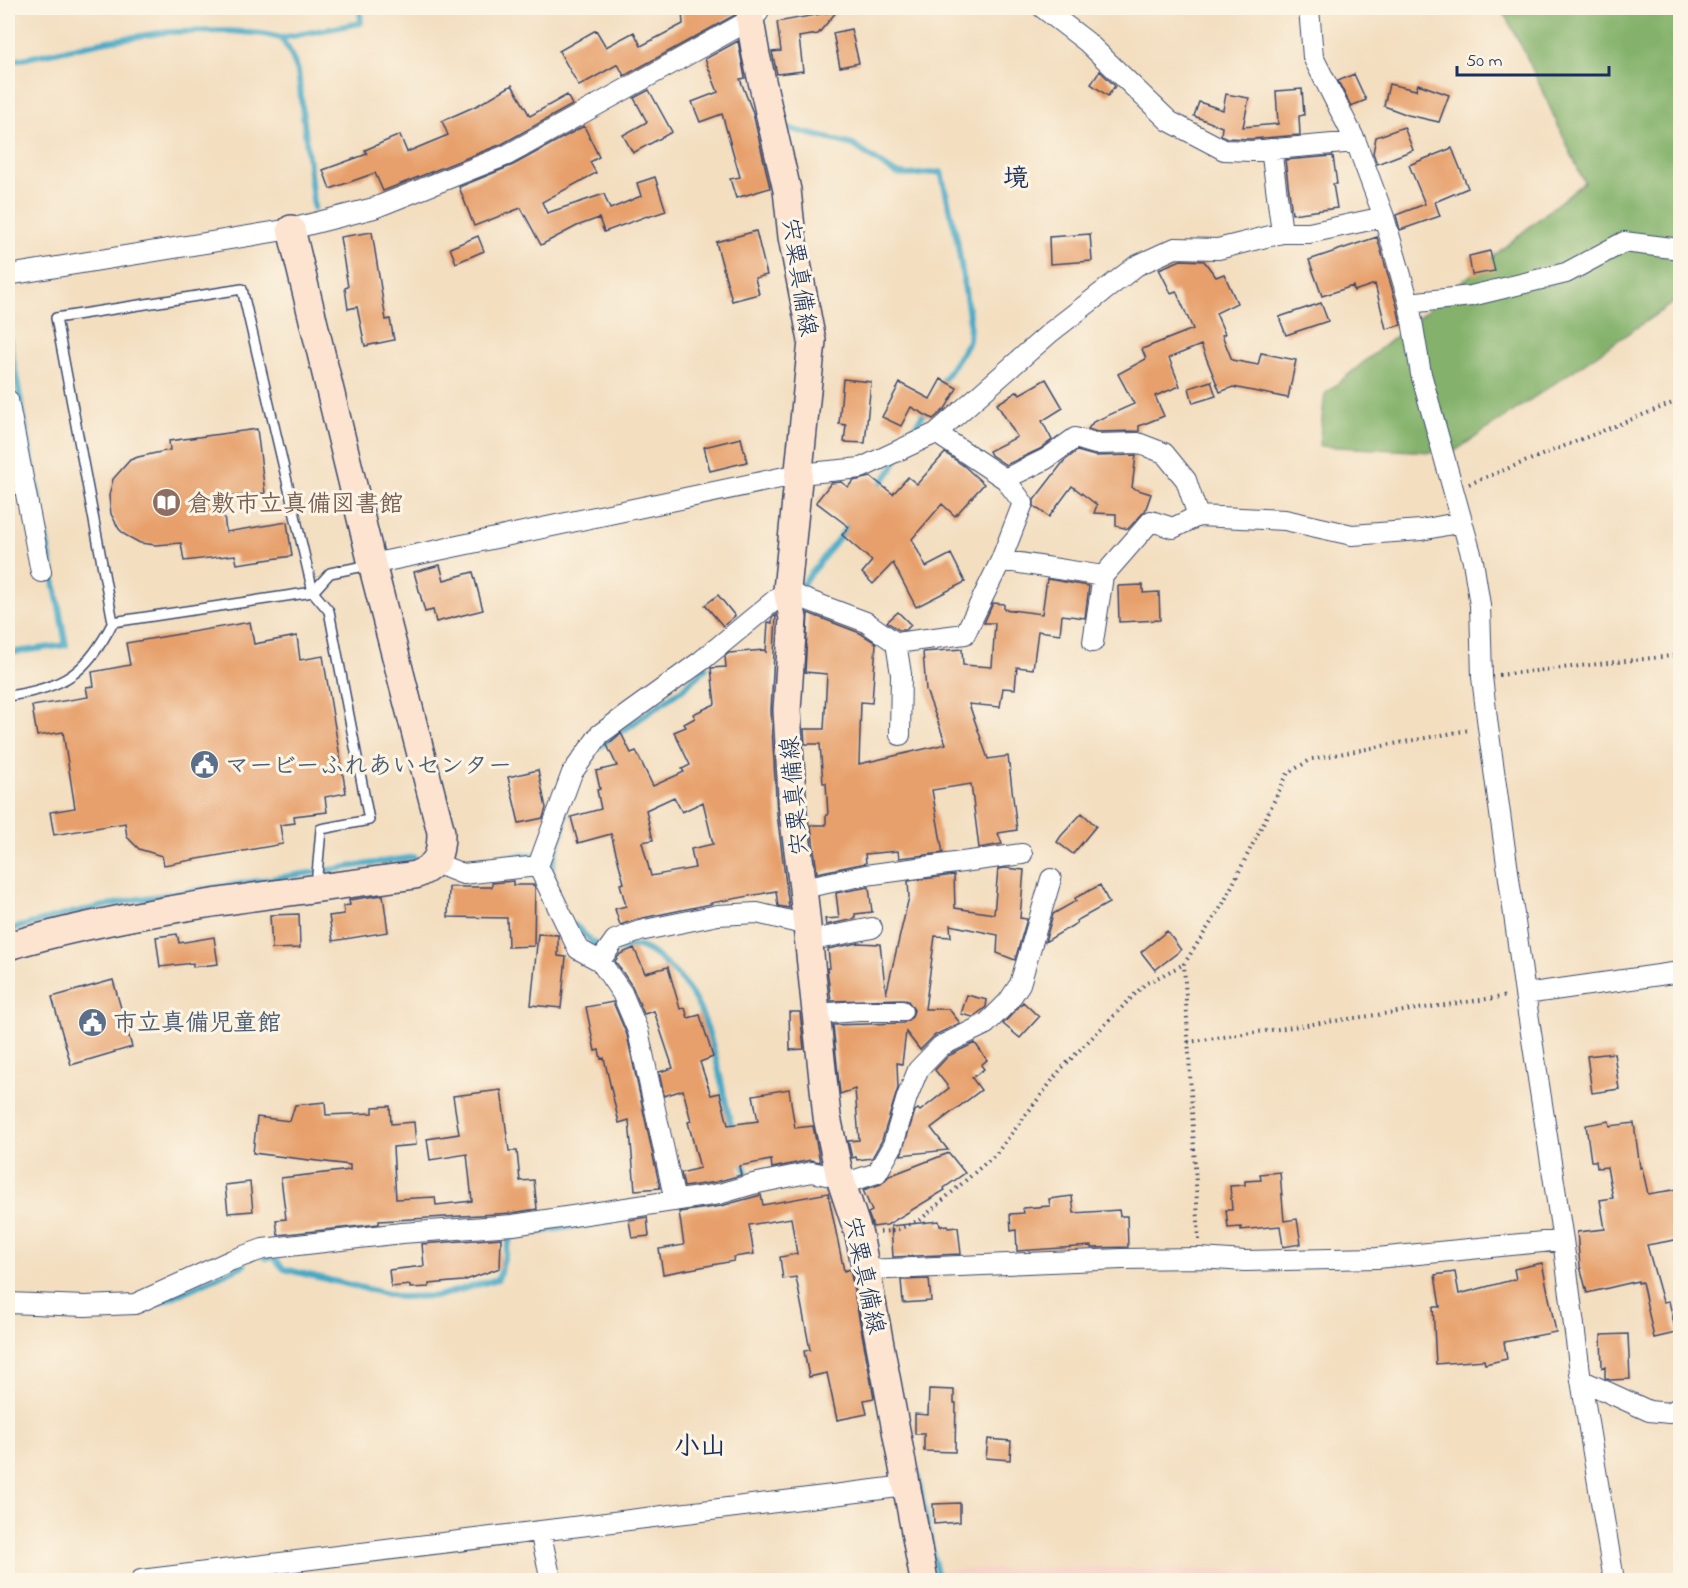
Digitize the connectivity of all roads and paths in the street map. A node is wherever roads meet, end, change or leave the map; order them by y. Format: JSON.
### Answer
{"nodes":[{"id":1,"x":1044,"y":8,"type":"edge"},
{"id":2,"x":1310,"y":8,"type":"edge"},
{"id":3,"x":755,"y":12,"type":"edge"},
{"id":4,"x":1356,"y":142,"type":"junction"},
{"id":5,"x":1271,"y":149,"type":"junction"},
{"id":6,"x":1384,"y":217,"type":"junction"},
{"id":7,"x":291,"y":229,"type":"junction"},
{"id":8,"x":1282,"y":233,"type":"junction"},
{"id":9,"x":1680,"y":249,"type":"edge"},
{"id":10,"x":8,"y":275,"type":"edge"},
{"id":11,"x":1409,"y":303,"type":"junction"},
{"id":12,"x":8,"y":400,"type":"edge"},
{"id":13,"x":1680,"y":400,"type":"edge"},
{"id":14,"x":936,"y":433,"type":"junction"},
{"id":15,"x":12,"y":451,"type":"edge"},
{"id":16,"x":799,"y":474,"type":"junction"},
{"id":17,"x":1005,"y":479,"type":"junction"},
{"id":18,"x":1453,"y":490,"type":"junction"},
{"id":19,"x":1198,"y":516,"type":"junction"},
{"id":20,"x":1462,"y":522,"type":"junction"},
{"id":21,"x":1001,"y":560,"type":"junction"},
{"id":22,"x":372,"y":564,"type":"junction"},
{"id":23,"x":41,"y":572,"type":"dead end"},
{"id":24,"x":1103,"y":576,"type":"junction"},
{"id":25,"x":787,"y":590,"type":"junction"},
{"id":26,"x":313,"y":592,"type":"junction"},
{"id":27,"x":113,"y":622,"type":"junction"},
{"id":28,"x":1093,"y":642,"type":"dead end"},
{"id":29,"x":896,"y":644,"type":"junction"},
{"id":30,"x":1680,"y":655,"type":"edge"},
{"id":31,"x":1482,"y":677,"type":"junction"},
{"id":32,"x":8,"y":696,"type":"edge"},
{"id":33,"x":1488,"y":727,"type":"junction"},
{"id":34,"x":900,"y":735,"type":"dead end"},
{"id":35,"x":1022,"y":854,"type":"dead end"},
{"id":36,"x":435,"y":863,"type":"junction"},
{"id":37,"x":538,"y":866,"type":"junction"},
{"id":38,"x":316,"y":877,"type":"junction"},
{"id":39,"x":1051,"y":879,"type":"dead end"},
{"id":40,"x":803,"y":888,"type":"junction"},
{"id":41,"x":872,"y":928,"type":"dead end"},
{"id":42,"x":808,"y":933,"type":"junction"},
{"id":43,"x":8,"y":946,"type":"edge"},
{"id":44,"x":600,"y":961,"type":"junction"},
{"id":45,"x":1184,"y":964,"type":"junction"},
{"id":46,"x":1680,"y":972,"type":"edge"},
{"id":47,"x":1525,"y":994,"type":"junction"},
{"id":48,"x":902,"y":1011,"type":"dead end"},
{"id":49,"x":816,"y":1014,"type":"junction"},
{"id":50,"x":1188,"y":1042,"type":"junction"},
{"id":51,"x":841,"y":1181,"type":"junction"},
{"id":52,"x":675,"y":1202,"type":"junction"},
{"id":53,"x":859,"y":1235,"type":"junction"},
{"id":54,"x":1563,"y":1240,"type":"junction"},
{"id":55,"x":1200,"y":1258,"type":"junction"},
{"id":56,"x":866,"y":1270,"type":"junction"},
{"id":57,"x":8,"y":1303,"type":"edge"},
{"id":58,"x":1581,"y":1380,"type":"junction"},
{"id":59,"x":1680,"y":1407,"type":"edge"},
{"id":60,"x":906,"y":1486,"type":"junction"},
{"id":61,"x":540,"y":1531,"type":"junction"},
{"id":62,"x":141,"y":1581,"type":"edge"},
{"id":63,"x":551,"y":1581,"type":"edge"},
{"id":64,"x":924,"y":1581,"type":"edge"},
{"id":65,"x":1614,"y":1581,"type":"edge"}],
"edges":[{"from":1,"to":5,"type":"street"},
{"from":2,"to":4,"type":"street"},
{"from":3,"to":7,"type":"street"},
{"from":3,"to":16,"type":"main road","name":"宍粟真備線"},
{"from":4,"to":5,"type":"street"},
{"from":4,"to":6,"type":"street"},
{"from":5,"to":8,"type":"street"},
{"from":6,"to":8,"type":"street"},
{"from":6,"to":11,"type":"street"},
{"from":7,"to":10,"type":"street"},
{"from":7,"to":22,"type":"main road"},
{"from":8,"to":14,"type":"street"},
{"from":9,"to":11,"type":"street"},
{"from":11,"to":18,"type":"street"},
{"from":12,"to":15,"type":"street"},
{"from":13,"to":18,"type":"path"},
{"from":14,"to":16,"type":"street"},
{"from":14,"to":17,"type":"street"},
{"from":15,"to":23,"type":"street"},
{"from":16,"to":22,"type":"street"},
{"from":16,"to":25,"type":"main road","name":"宍粟真備線"},
{"from":17,"to":19,"type":"street"},
{"from":17,"to":21,"type":"street"},
{"from":18,"to":20,"type":"street"},
{"from":19,"to":20,"type":"street"},
{"from":19,"to":24,"type":"street"},
{"from":20,"to":31,"type":"street"},
{"from":21,"to":24,"type":"street"},
{"from":21,"to":29,"type":"street"},
{"from":22,"to":26,"type":"lane"},
{"from":22,"to":36,"type":"main road"},
{"from":24,"to":28,"type":"street"},
{"from":25,"to":29,"type":"street"},
{"from":25,"to":37,"type":"street"},
{"from":25,"to":40,"type":"main road","name":"宍粟真備線"},
{"from":26,"to":27,"type":"lane"},
{"from":26,"to":27,"type":"lane"},
{"from":26,"to":38,"type":"lane"},
{"from":27,"to":32,"type":"lane"},
{"from":29,"to":34,"type":"street"},
{"from":30,"to":31,"type":"path"},
{"from":31,"to":33,"type":"street"},
{"from":33,"to":45,"type":"path"},
{"from":33,"to":47,"type":"street"},
{"from":35,"to":40,"type":"street"},
{"from":36,"to":37,"type":"street"},
{"from":36,"to":38,"type":"main road"},
{"from":37,"to":44,"type":"street"},
{"from":38,"to":43,"type":"main road"},
{"from":39,"to":51,"type":"street"},
{"from":40,"to":42,"type":"main road","name":"宍粟真備線"},
{"from":41,"to":42,"type":"street"},
{"from":42,"to":44,"type":"street"},
{"from":42,"to":49,"type":"main road","name":"宍粟真備線"},
{"from":44,"to":52,"type":"street"},
{"from":45,"to":50,"type":"path"},
{"from":45,"to":53,"type":"path"},
{"from":46,"to":47,"type":"street"},
{"from":47,"to":50,"type":"path"},
{"from":47,"to":54,"type":"street"},
{"from":48,"to":49,"type":"street"},
{"from":49,"to":51,"type":"main road","name":"宍粟真備線"},
{"from":50,"to":55,"type":"path"},
{"from":51,"to":52,"type":"street"},
{"from":51,"to":53,"type":"main road","name":"宍粟真備線"},
{"from":52,"to":57,"type":"street"},
{"from":53,"to":56,"type":"main road","name":"宍粟真備線"},
{"from":54,"to":55,"type":"street"},
{"from":54,"to":58,"type":"street"},
{"from":55,"to":56,"type":"street"},
{"from":56,"to":60,"type":"main road","name":"宍粟真備線"},
{"from":58,"to":59,"type":"street"},
{"from":58,"to":65,"type":"street"},
{"from":60,"to":61,"type":"street"},
{"from":60,"to":64,"type":"main road","name":"宍粟真備線"},
{"from":61,"to":62,"type":"street"},
{"from":61,"to":63,"type":"street"}]}
